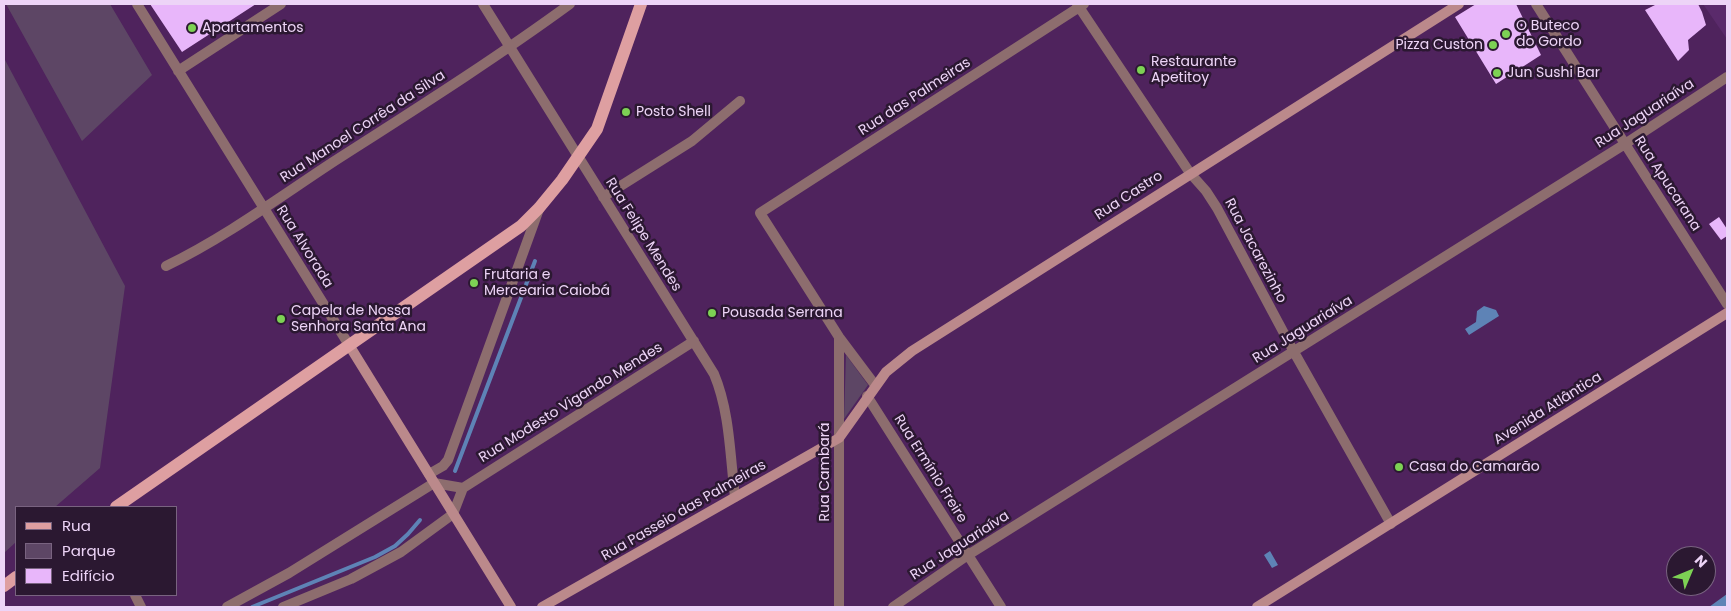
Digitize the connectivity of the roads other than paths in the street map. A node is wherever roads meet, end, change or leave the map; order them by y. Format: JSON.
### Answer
{"nodes":[{"id":1,"x":137,"y":4,"type":"edge"},
{"id":2,"x":281,"y":4,"type":"edge"},
{"id":3,"x":483,"y":4,"type":"edge"},
{"id":4,"x":570,"y":4,"type":"edge"},
{"id":5,"x":641,"y":4,"type":"edge"},
{"id":6,"x":1459,"y":4,"type":"edge"},
{"id":7,"x":1536,"y":4,"type":"edge"},
{"id":8,"x":1080,"y":5,"type":"edge"},
{"id":9,"x":510,"y":48,"type":"junction"},
{"id":10,"x":178,"y":71,"type":"junction"},
{"id":11,"x":1727,"y":77,"type":"edge"},
{"id":12,"x":740,"y":101,"type":"dead end"},
{"id":13,"x":1626,"y":144,"type":"junction"},
{"id":14,"x":578,"y":157,"type":"junction"},
{"id":15,"x":1190,"y":173,"type":"junction"},
{"id":16,"x":603,"y":197,"type":"junction"},
{"id":17,"x":263,"y":208,"type":"junction"},
{"id":18,"x":539,"y":208,"type":"junction"},
{"id":19,"x":166,"y":266,"type":"dead end"},
{"id":20,"x":1727,"y":304,"type":"edge"},
{"id":21,"x":1727,"y":314,"type":"edge"},
{"id":22,"x":838,"y":337,"type":"junction"},
{"id":23,"x":694,"y":341,"type":"junction"},
{"id":24,"x":348,"y":345,"type":"junction"},
{"id":25,"x":1294,"y":352,"type":"junction"},
{"id":26,"x":875,"y":385,"type":"junction"},
{"id":27,"x":867,"y":396,"type":"junction"},
{"id":28,"x":839,"y":438,"type":"junction"},
{"id":29,"x":431,"y":479,"type":"junction"},
{"id":30,"x":463,"y":488,"type":"junction"},
{"id":31,"x":735,"y":497,"type":"junction"},
{"id":32,"x":117,"y":506,"type":"edge"},
{"id":33,"x":453,"y":514,"type":"junction"},
{"id":34,"x":1391,"y":524,"type":"junction"},
{"id":35,"x":968,"y":555,"type":"junction"},
{"id":36,"x":15,"y":578,"type":"edge"},
{"id":37,"x":4,"y":586,"type":"edge"},
{"id":38,"x":135,"y":596,"type":"edge"},
{"id":39,"x":141,"y":607,"type":"edge"},
{"id":40,"x":227,"y":607,"type":"edge"},
{"id":41,"x":282,"y":607,"type":"edge"},
{"id":42,"x":511,"y":607,"type":"edge"},
{"id":43,"x":542,"y":607,"type":"edge"},
{"id":44,"x":839,"y":607,"type":"edge"},
{"id":45,"x":893,"y":607,"type":"edge"},
{"id":46,"x":1001,"y":607,"type":"edge"},
{"id":47,"x":1257,"y":607,"type":"edge"}],
"edges":[{"from":1,"to":10,"type":"street","name":"Rua Alvorada"},
{"from":2,"to":10,"type":"street"},
{"from":3,"to":9,"type":"street","name":"Rua Felipe Mendes"},
{"from":4,"to":9,"type":"street","name":"Rua Manoel Corrêa da Silva"},
{"from":5,"to":14,"type":"main road"},
{"from":6,"to":15,"type":"street","name":"Rua Castro"},
{"from":7,"to":13,"type":"street","name":"Rua Apucarana"},
{"from":8,"to":15,"type":"street","name":"Rua Jacarezinho"},
{"from":8,"to":22,"type":"street","name":"Rua das Palmeiras"},
{"from":9,"to":14,"type":"street","name":"Rua Felipe Mendes"},
{"from":9,"to":17,"type":"street","name":"Rua Manoel Corrêa da Silva"},
{"from":10,"to":17,"type":"street","name":"Rua Alvorada"},
{"from":11,"to":13,"type":"street","name":"Rua Jaguariaíva"},
{"from":12,"to":16,"type":"street"},
{"from":13,"to":20,"type":"street","name":"Rua Apucarana"},
{"from":13,"to":25,"type":"street","name":"Rua Jaguariaíva"},
{"from":14,"to":16,"type":"street","name":"Rua Felipe Mendes"},
{"from":14,"to":18,"type":"main road"},
{"from":15,"to":25,"type":"street","name":"Rua Jacarezinho"},
{"from":15,"to":26,"type":"street","name":"Rua Castro"},
{"from":16,"to":23,"type":"street","name":"Rua Felipe Mendes"},
{"from":17,"to":19,"type":"street","name":"Rua Manoel Corrêa da Silva"},
{"from":17,"to":24,"type":"street","name":"Rua Alvorada"},
{"from":18,"to":24,"type":"main road"},
{"from":18,"to":29,"type":"street"},
{"from":21,"to":34,"type":"street","name":"Avenida Atlântica"},
{"from":22,"to":26,"type":"street"},
{"from":22,"to":28,"type":"street","name":"Rua Cambará"},
{"from":23,"to":30,"type":"street","name":"Rua Modesto Vigando Mendes"},
{"from":23,"to":31,"type":"street","name":"Rua Felipe Mendes"},
{"from":24,"to":29,"type":"street","name":"Rua Alvorada"},
{"from":24,"to":32,"type":"main road"},
{"from":25,"to":34,"type":"street","name":"Rua Jacarezinho"},
{"from":25,"to":35,"type":"street","name":"Rua Jaguariaíva"},
{"from":26,"to":27,"type":"street","name":"Rua Castro"},
{"from":27,"to":28,"type":"street","name":"Rua Castro"},
{"from":27,"to":35,"type":"street","name":"Rua Ermínio Freire"},
{"from":28,"to":31,"type":"street","name":"Rua Passeio das Palmeiras"},
{"from":28,"to":44,"type":"street","name":"Rua Cambará"},
{"from":29,"to":30,"type":"street"},
{"from":29,"to":33,"type":"street","name":"Rua Alvorada"},
{"from":29,"to":40,"type":"street"},
{"from":30,"to":33,"type":"street"},
{"from":31,"to":43,"type":"street","name":"Rua Passeio das Palmeiras"},
{"from":33,"to":41,"type":"street"},
{"from":33,"to":42,"type":"street","name":"Rua Alvorada"},
{"from":34,"to":47,"type":"street","name":"Avenida Atlântica"},
{"from":35,"to":45,"type":"street","name":"Rua Jaguariaíva"},
{"from":35,"to":46,"type":"street","name":"Rua Ermínio Freire"},
{"from":36,"to":37,"type":"main road"},
{"from":38,"to":39,"type":"street"}]}
